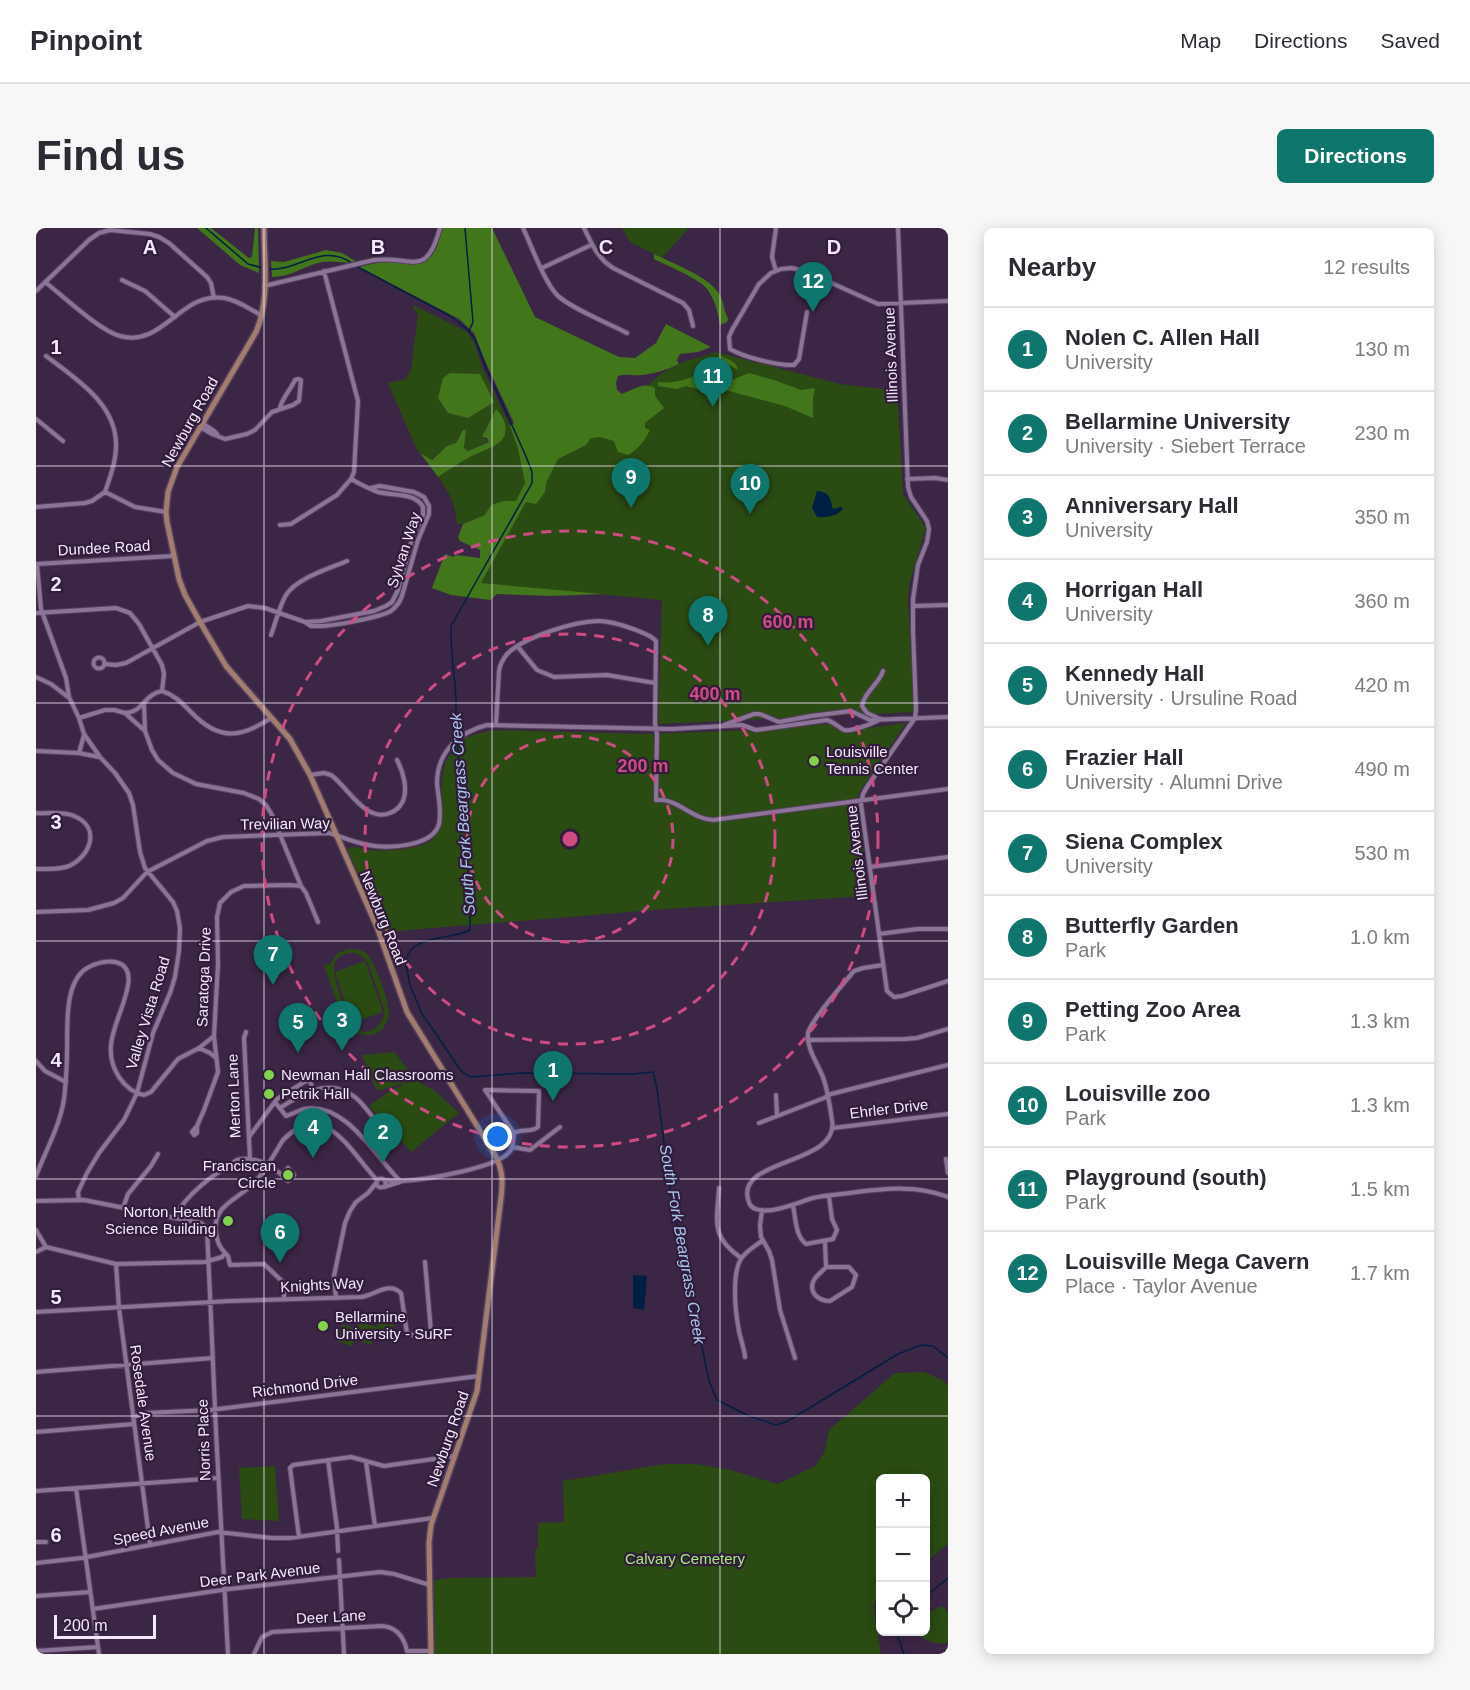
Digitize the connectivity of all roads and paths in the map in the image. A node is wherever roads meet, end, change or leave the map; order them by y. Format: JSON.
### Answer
{"nodes":[{"id":1,"x":264,"y":228,"type":"edge"},
{"id":2,"x":440,"y":228,"type":"edge"},
{"id":3,"x":524,"y":228,"type":"edge"},
{"id":4,"x":584,"y":228,"type":"edge"},
{"id":5,"x":776,"y":228,"type":"edge"},
{"id":6,"x":898,"y":228,"type":"edge"},
{"id":7,"x":591,"y":245,"type":"junction"},
{"id":8,"x":542,"y":268,"type":"junction"},
{"id":9,"x":776,"y":271,"type":"junction"},
{"id":10,"x":324,"y":272,"type":"junction"},
{"id":11,"x":122,"y":280,"type":"dead end"},
{"id":12,"x":45,"y":282,"type":"junction"},
{"id":13,"x":264,"y":286,"type":"junction"},
{"id":14,"x":36,"y":291,"type":"edge"},
{"id":15,"x":214,"y":297,"type":"junction"},
{"id":16,"x":948,"y":301,"type":"edge"},
{"id":17,"x":901,"y":303,"type":"junction"},
{"id":18,"x":807,"y":312,"type":"dead end"},
{"id":19,"x":261,"y":315,"type":"junction"},
{"id":20,"x":175,"y":317,"type":"junction"},
{"id":21,"x":693,"y":326,"type":"dead end"},
{"id":22,"x":627,"y":333,"type":"dead end"},
{"id":23,"x":46,"y":356,"type":"dead end"},
{"id":24,"x":280,"y":408,"type":"junction"},
{"id":25,"x":36,"y":419,"type":"edge"},
{"id":26,"x":201,"y":425,"type":"junction"},
{"id":27,"x":63,"y":441,"type":"dead end"},
{"id":28,"x":351,"y":479,"type":"junction"},
{"id":29,"x":907,"y":480,"type":"junction"},
{"id":30,"x":948,"y":480,"type":"edge"},
{"id":31,"x":105,"y":492,"type":"junction"},
{"id":32,"x":36,"y":507,"type":"edge"},
{"id":33,"x":166,"y":512,"type":"junction"},
{"id":34,"x":280,"y":525,"type":"dead end"},
{"id":35,"x":173,"y":556,"type":"junction"},
{"id":36,"x":346,"y":561,"type":"dead end"},
{"id":37,"x":37,"y":564,"type":"edge"},
{"id":38,"x":948,"y":605,"type":"edge"},
{"id":39,"x":913,"y":606,"type":"junction"},
{"id":40,"x":36,"y":613,"type":"edge"},
{"id":41,"x":42,"y":613,"type":"junction"},
{"id":42,"x":279,"y":613,"type":"junction"},
{"id":43,"x":200,"y":622,"type":"junction"},
{"id":44,"x":271,"y":635,"type":"dead end"},
{"id":45,"x":518,"y":647,"type":"junction"},
{"id":46,"x":153,"y":648,"type":"junction"},
{"id":47,"x":105,"y":664,"type":"dead end"},
{"id":48,"x":883,"y":671,"type":"dead end"},
{"id":49,"x":36,"y":677,"type":"edge"},
{"id":50,"x":656,"y":683,"type":"junction"},
{"id":51,"x":162,"y":691,"type":"junction"},
{"id":52,"x":69,"y":697,"type":"junction"},
{"id":53,"x":144,"y":702,"type":"junction"},
{"id":54,"x":125,"y":713,"type":"junction"},
{"id":55,"x":754,"y":714,"type":"junction"},
{"id":56,"x":857,"y":714,"type":"junction"},
{"id":57,"x":79,"y":717,"type":"junction"},
{"id":58,"x":948,"y":717,"type":"edge"},
{"id":59,"x":272,"y":718,"type":"junction"},
{"id":60,"x":915,"y":718,"type":"junction"},
{"id":61,"x":881,"y":719,"type":"junction"},
{"id":62,"x":496,"y":724,"type":"junction"},
{"id":63,"x":720,"y":726,"type":"junction"},
{"id":64,"x":655,"y":728,"type":"junction"},
{"id":65,"x":855,"y":728,"type":"junction"},
{"id":66,"x":756,"y":730,"type":"junction"},
{"id":67,"x":145,"y":731,"type":"junction"},
{"id":68,"x":84,"y":734,"type":"junction"},
{"id":69,"x":36,"y":751,"type":"edge"},
{"id":70,"x":79,"y":753,"type":"junction"},
{"id":71,"x":100,"y":757,"type":"junction"},
{"id":72,"x":397,"y":760,"type":"dead end"},
{"id":73,"x":310,"y":775,"type":"junction"},
{"id":74,"x":948,"y":789,"type":"edge"},
{"id":75,"x":861,"y":801,"type":"junction"},
{"id":76,"x":36,"y":813,"type":"edge"},
{"id":77,"x":279,"y":834,"type":"junction"},
{"id":78,"x":336,"y":835,"type":"junction"},
{"id":79,"x":948,"y":857,"type":"edge"},
{"id":80,"x":870,"y":867,"type":"junction"},
{"id":81,"x":36,"y":869,"type":"edge"},
{"id":82,"x":147,"y":872,"type":"junction"},
{"id":83,"x":301,"y":886,"type":"junction"},
{"id":84,"x":36,"y":912,"type":"edge"},
{"id":85,"x":318,"y":922,"type":"dead end"},
{"id":86,"x":948,"y":929,"type":"edge"},
{"id":87,"x":879,"y":934,"type":"junction"},
{"id":88,"x":883,"y":964,"type":"junction"},
{"id":89,"x":948,"y":981,"type":"edge"},
{"id":90,"x":948,"y":1029,"type":"edge"},
{"id":91,"x":246,"y":1032,"type":"dead end"},
{"id":92,"x":214,"y":1036,"type":"junction"},
{"id":93,"x":809,"y":1040,"type":"junction"},
{"id":94,"x":199,"y":1048,"type":"junction"},
{"id":95,"x":216,"y":1059,"type":"junction"},
{"id":96,"x":36,"y":1061,"type":"edge"},
{"id":97,"x":948,"y":1065,"type":"edge"},
{"id":98,"x":66,"y":1082,"type":"junction"},
{"id":99,"x":313,"y":1089,"type":"junction"},
{"id":100,"x":137,"y":1093,"type":"junction"},
{"id":101,"x":776,"y":1095,"type":"dead end"},
{"id":102,"x":828,"y":1096,"type":"junction"},
{"id":103,"x":275,"y":1102,"type":"junction"},
{"id":104,"x":280,"y":1108,"type":"junction"},
{"id":105,"x":948,"y":1114,"type":"edge"},
{"id":106,"x":777,"y":1116,"type":"junction"},
{"id":107,"x":759,"y":1123,"type":"dead end"},
{"id":108,"x":197,"y":1126,"type":"dead end"},
{"id":109,"x":561,"y":1127,"type":"dead end"},
{"id":110,"x":833,"y":1128,"type":"junction"},
{"id":111,"x":383,"y":1130,"type":"dead end"},
{"id":112,"x":514,"y":1133,"type":"junction"},
{"id":113,"x":248,"y":1137,"type":"junction"},
{"id":114,"x":512,"y":1147,"type":"junction"},
{"id":115,"x":158,"y":1154,"type":"dead end"},
{"id":116,"x":250,"y":1159,"type":"junction"},
{"id":117,"x":498,"y":1159,"type":"junction"},
{"id":118,"x":946,"y":1159,"type":"dead end"},
{"id":119,"x":268,"y":1164,"type":"junction"},
{"id":120,"x":948,"y":1173,"type":"edge"},
{"id":121,"x":282,"y":1175,"type":"dead end"},
{"id":122,"x":36,"y":1176,"type":"edge"},
{"id":123,"x":384,"y":1180,"type":"junction"},
{"id":124,"x":377,"y":1181,"type":"junction"},
{"id":125,"x":401,"y":1182,"type":"junction"},
{"id":126,"x":382,"y":1188,"type":"junction"},
{"id":127,"x":719,"y":1188,"type":"dead end"},
{"id":128,"x":368,"y":1193,"type":"junction"},
{"id":129,"x":829,"y":1196,"type":"junction"},
{"id":130,"x":948,"y":1197,"type":"edge"},
{"id":131,"x":79,"y":1200,"type":"junction"},
{"id":132,"x":36,"y":1201,"type":"edge"},
{"id":133,"x":793,"y":1206,"type":"junction"},
{"id":134,"x":123,"y":1208,"type":"junction"},
{"id":135,"x":762,"y":1210,"type":"junction"},
{"id":136,"x":174,"y":1218,"type":"junction"},
{"id":137,"x":36,"y":1230,"type":"edge"},
{"id":138,"x":762,"y":1241,"type":"junction"},
{"id":139,"x":825,"y":1242,"type":"junction"},
{"id":140,"x":46,"y":1247,"type":"junction"},
{"id":141,"x":36,"y":1252,"type":"edge"},
{"id":142,"x":225,"y":1253,"type":"junction"},
{"id":143,"x":741,"y":1258,"type":"junction"},
{"id":144,"x":209,"y":1261,"type":"junction"},
{"id":145,"x":425,"y":1262,"type":"dead end"},
{"id":146,"x":116,"y":1264,"type":"junction"},
{"id":147,"x":826,"y":1267,"type":"junction"},
{"id":148,"x":336,"y":1298,"type":"junction"},
{"id":149,"x":284,"y":1299,"type":"junction"},
{"id":150,"x":211,"y":1302,"type":"junction"},
{"id":151,"x":119,"y":1308,"type":"junction"},
{"id":152,"x":36,"y":1312,"type":"edge"},
{"id":153,"x":745,"y":1357,"type":"dead end"},
{"id":154,"x":213,"y":1358,"type":"junction"},
{"id":155,"x":795,"y":1358,"type":"dead end"},
{"id":156,"x":126,"y":1365,"type":"junction"},
{"id":157,"x":36,"y":1372,"type":"edge"},
{"id":158,"x":479,"y":1376,"type":"junction"},
{"id":159,"x":215,"y":1409,"type":"junction"},
{"id":160,"x":133,"y":1417,"type":"junction"},
{"id":161,"x":134,"y":1424,"type":"junction"},
{"id":162,"x":36,"y":1432,"type":"edge"},
{"id":163,"x":455,"y":1456,"type":"junction"},
{"id":164,"x":328,"y":1460,"type":"junction"},
{"id":165,"x":366,"y":1462,"type":"junction"},
{"id":166,"x":218,"y":1478,"type":"junction"},
{"id":167,"x":142,"y":1484,"type":"junction"},
{"id":168,"x":76,"y":1488,"type":"junction"},
{"id":169,"x":36,"y":1491,"type":"edge"},
{"id":170,"x":433,"y":1518,"type":"junction"},
{"id":171,"x":375,"y":1526,"type":"junction"},
{"id":172,"x":338,"y":1531,"type":"junction"},
{"id":173,"x":221,"y":1532,"type":"junction"},
{"id":174,"x":299,"y":1537,"type":"junction"},
{"id":175,"x":36,"y":1542,"type":"edge"},
{"id":176,"x":46,"y":1542,"type":"dead end"},
{"id":177,"x":150,"y":1544,"type":"junction"},
{"id":178,"x":338,"y":1551,"type":"dead end"},
{"id":179,"x":86,"y":1558,"type":"junction"},
{"id":180,"x":339,"y":1560,"type":"dead end"},
{"id":181,"x":36,"y":1563,"type":"edge"},
{"id":182,"x":340,"y":1577,"type":"junction"},
{"id":183,"x":430,"y":1585,"type":"junction"},
{"id":184,"x":224,"y":1590,"type":"junction"},
{"id":185,"x":90,"y":1592,"type":"junction"},
{"id":186,"x":36,"y":1596,"type":"edge"},
{"id":187,"x":93,"y":1609,"type":"junction"},
{"id":188,"x":343,"y":1628,"type":"junction"},
{"id":189,"x":98,"y":1647,"type":"junction"},
{"id":190,"x":36,"y":1651,"type":"edge"},
{"id":191,"x":406,"y":1653,"type":"edge"},
{"id":192,"x":431,"y":1653,"type":"edge"},
{"id":193,"x":99,"y":1654,"type":"edge"},
{"id":194,"x":228,"y":1654,"type":"edge"},
{"id":195,"x":254,"y":1654,"type":"edge"},
{"id":196,"x":344,"y":1654,"type":"edge"}],
"edges":[{"from":1,"to":13,"type":"main road","name":"Newburg Road"},
{"from":2,"to":10,"type":"street"},
{"from":3,"to":8,"type":"street"},
{"from":4,"to":7,"type":"street"},
{"from":5,"to":9,"type":"street"},
{"from":6,"to":17,"type":"street","name":"Illinois Avenue"},
{"from":7,"to":8,"type":"street"},
{"from":7,"to":21,"type":"street"},
{"from":8,"to":22,"type":"street"},
{"from":9,"to":17,"type":"street"},
{"from":9,"to":18,"type":"street"},
{"from":10,"to":13,"type":"street"},
{"from":10,"to":28,"type":"street"},
{"from":11,"to":20,"type":"street"},
{"from":12,"to":14,"type":"street"},
{"from":12,"to":15,"type":"street"},
{"from":12,"to":20,"type":"street"},
{"from":13,"to":19,"type":"main road","name":"Newburg Road"},
{"from":15,"to":19,"type":"street"},
{"from":15,"to":20,"type":"street"},
{"from":16,"to":17,"type":"street"},
{"from":17,"to":29,"type":"street","name":"Illinois Avenue"},
{"from":19,"to":26,"type":"main road","name":"Newburg Road"},
{"from":23,"to":31,"type":"street"},
{"from":24,"to":24,"type":"street"},
{"from":24,"to":26,"type":"street"},
{"from":25,"to":27,"type":"street"},
{"from":26,"to":33,"type":"main road","name":"Newburg Road"},
{"from":28,"to":34,"type":"street"},
{"from":28,"to":42,"type":"street","name":"Sylvan Way"},
{"from":29,"to":30,"type":"street"},
{"from":29,"to":39,"type":"street","name":"Illinois Avenue"},
{"from":31,"to":32,"type":"street"},
{"from":31,"to":33,"type":"street"},
{"from":33,"to":35,"type":"main road","name":"Newburg Road"},
{"from":35,"to":37,"type":"street","name":"Dundee Road"},
{"from":35,"to":43,"type":"main road","name":"Newburg Road"},
{"from":36,"to":42,"type":"street"},
{"from":37,"to":41,"type":"street","name":"Valley Vista Road"},
{"from":38,"to":39,"type":"street"},
{"from":39,"to":60,"type":"street","name":"Illinois Avenue"},
{"from":40,"to":41,"type":"street"},
{"from":41,"to":46,"type":"street"},
{"from":41,"to":52,"type":"street","name":"Valley Vista Road"},
{"from":42,"to":43,"type":"street","name":"Sylvan Way"},
{"from":42,"to":44,"type":"street"},
{"from":43,"to":46,"type":"street","name":"Sylvan Way"},
{"from":43,"to":59,"type":"main road","name":"Newburg Road"},
{"from":45,"to":50,"type":"street"},
{"from":45,"to":50,"type":"street"},
{"from":45,"to":62,"type":"street"},
{"from":46,"to":47,"type":"street","name":"Sylvan Way"},
{"from":46,"to":51,"type":"street"},
{"from":48,"to":61,"type":"street"},
{"from":49,"to":52,"type":"street"},
{"from":50,"to":64,"type":"street"},
{"from":51,"to":53,"type":"street"},
{"from":51,"to":59,"type":"street"},
{"from":52,"to":57,"type":"street","name":"Valley Vista Road"},
{"from":53,"to":54,"type":"street"},
{"from":53,"to":67,"type":"street"},
{"from":54,"to":57,"type":"street"},
{"from":54,"to":67,"type":"street"},
{"from":55,"to":56,"type":"street"},
{"from":55,"to":63,"type":"street","name":"Trevilian Way"},
{"from":55,"to":66,"type":"street"},
{"from":56,"to":61,"type":"street"},
{"from":56,"to":65,"type":"street"},
{"from":57,"to":68,"type":"street","name":"Valley Vista Road"},
{"from":58,"to":60,"type":"street"},
{"from":59,"to":73,"type":"main road","name":"Newburg Road"},
{"from":60,"to":61,"type":"street"},
{"from":60,"to":75,"type":"street","name":"Illinois Avenue"},
{"from":61,"to":65,"type":"street"},
{"from":62,"to":64,"type":"street","name":"Trevilian Way"},
{"from":62,"to":78,"type":"street","name":"Trevilian Way"},
{"from":63,"to":64,"type":"street","name":"Trevilian Way"},
{"from":63,"to":66,"type":"street","name":"Trevilian Way"},
{"from":64,"to":75,"type":"street"},
{"from":65,"to":66,"type":"street","name":"Trevilian Way"},
{"from":67,"to":77,"type":"street"},
{"from":68,"to":70,"type":"street"},
{"from":68,"to":71,"type":"street","name":"Valley Vista Road"},
{"from":69,"to":70,"type":"street"},
{"from":70,"to":71,"type":"street"},
{"from":71,"to":82,"type":"street","name":"Valley Vista Road"},
{"from":72,"to":73,"type":"street"},
{"from":73,"to":78,"type":"main road","name":"Newburg Road"},
{"from":74,"to":75,"type":"street"},
{"from":75,"to":80,"type":"street","name":"Illinois Avenue"},
{"from":76,"to":81,"type":"street"},
{"from":77,"to":78,"type":"street","name":"Trevilian Way"},
{"from":77,"to":82,"type":"street","name":"Trevilian Way"},
{"from":77,"to":83,"type":"street"},
{"from":78,"to":117,"type":"main road","name":"Newburg Road"},
{"from":79,"to":80,"type":"street"},
{"from":80,"to":87,"type":"street","name":"Illinois Avenue"},
{"from":82,"to":84,"type":"street","name":"Trevilian Way"},
{"from":82,"to":100,"type":"street","name":"Valley Vista Road"},
{"from":83,"to":85,"type":"street"},
{"from":83,"to":92,"type":"street","name":"Saratoga Drive"},
{"from":86,"to":87,"type":"street"},
{"from":87,"to":88,"type":"street","name":"Illinois Avenue"},
{"from":88,"to":89,"type":"street","name":"Illinois Avenue"},
{"from":88,"to":93,"type":"street"},
{"from":90,"to":93,"type":"street"},
{"from":91,"to":113,"type":"street","name":"Merton Lane"},
{"from":92,"to":94,"type":"street","name":"Saratoga Drive"},
{"from":92,"to":95,"type":"street"},
{"from":93,"to":102,"type":"street"},
{"from":94,"to":95,"type":"street"},
{"from":94,"to":100,"type":"street","name":"Saratoga Drive"},
{"from":95,"to":108,"type":"street"},
{"from":96,"to":98,"type":"street"},
{"from":97,"to":102,"type":"street"},
{"from":98,"to":100,"type":"street"},
{"from":98,"to":122,"type":"street"},
{"from":99,"to":103,"type":"street"},
{"from":99,"to":104,"type":"street"},
{"from":99,"to":111,"type":"street"},
{"from":100,"to":131,"type":"street","name":"Valley Vista Road"},
{"from":101,"to":106,"type":"street"},
{"from":102,"to":106,"type":"street"},
{"from":102,"to":110,"type":"street"},
{"from":103,"to":104,"type":"street"},
{"from":103,"to":113,"type":"street"},
{"from":104,"to":125,"type":"street"},
{"from":105,"to":110,"type":"street","name":"Ehrler Drive"},
{"from":106,"to":107,"type":"street"},
{"from":109,"to":114,"type":"street"},
{"from":110,"to":135,"type":"street"},
{"from":112,"to":112,"type":"street"},
{"from":112,"to":114,"type":"street"},
{"from":113,"to":116,"type":"street","name":"Merton Lane"},
{"from":114,"to":117,"type":"street"},
{"from":115,"to":134,"type":"street"},
{"from":116,"to":119,"type":"street"},
{"from":116,"to":136,"type":"street"},
{"from":117,"to":125,"type":"street"},
{"from":117,"to":158,"type":"main road","name":"Newburg Road"},
{"from":118,"to":120,"type":"street"},
{"from":119,"to":121,"type":"street"},
{"from":119,"to":124,"type":"street"},
{"from":119,"to":142,"type":"street"},
{"from":123,"to":124,"type":"street"},
{"from":123,"to":125,"type":"street"},
{"from":123,"to":126,"type":"street"},
{"from":124,"to":126,"type":"street"},
{"from":124,"to":128,"type":"street"},
{"from":125,"to":126,"type":"street"},
{"from":126,"to":128,"type":"street"},
{"from":127,"to":143,"type":"street"},
{"from":128,"to":148,"type":"street"},
{"from":129,"to":130,"type":"street"},
{"from":129,"to":133,"type":"street"},
{"from":129,"to":139,"type":"street"},
{"from":131,"to":132,"type":"street"},
{"from":131,"to":134,"type":"street"},
{"from":133,"to":135,"type":"street"},
{"from":133,"to":139,"type":"street"},
{"from":134,"to":136,"type":"street"},
{"from":135,"to":138,"type":"street"},
{"from":136,"to":144,"type":"street","name":"Norris Place"},
{"from":137,"to":140,"type":"street"},
{"from":138,"to":143,"type":"street"},
{"from":138,"to":155,"type":"street"},
{"from":139,"to":147,"type":"street"},
{"from":140,"to":141,"type":"street"},
{"from":140,"to":146,"type":"street"},
{"from":142,"to":144,"type":"street"},
{"from":142,"to":149,"type":"street"},
{"from":143,"to":153,"type":"street"},
{"from":144,"to":146,"type":"street"},
{"from":144,"to":150,"type":"street","name":"Norris Place"},
{"from":145,"to":148,"type":"street","name":"Knights Way"},
{"from":146,"to":151,"type":"street","name":"Rosedale Avenue"},
{"from":147,"to":147,"type":"street"},
{"from":148,"to":149,"type":"street","name":"Knights Way"},
{"from":149,"to":150,"type":"street","name":"Knights Way"},
{"from":150,"to":151,"type":"street","name":"Knights Way"},
{"from":150,"to":154,"type":"street","name":"Norris Place"},
{"from":151,"to":152,"type":"street","name":"Knights Way"},
{"from":151,"to":156,"type":"street","name":"Rosedale Avenue"},
{"from":154,"to":156,"type":"street"},
{"from":154,"to":159,"type":"street","name":"Norris Place"},
{"from":156,"to":157,"type":"street"},
{"from":156,"to":160,"type":"street","name":"Rosedale Avenue"},
{"from":158,"to":159,"type":"street","name":"Richmond Drive"},
{"from":158,"to":163,"type":"main road","name":"Newburg Road"},
{"from":159,"to":160,"type":"street","name":"Richmond Drive"},
{"from":159,"to":166,"type":"street","name":"Norris Place"},
{"from":160,"to":161,"type":"street","name":"Rosedale Avenue"},
{"from":161,"to":162,"type":"street"},
{"from":161,"to":167,"type":"street","name":"Rosedale Avenue"},
{"from":163,"to":165,"type":"street"},
{"from":163,"to":170,"type":"main road","name":"Newburg Road"},
{"from":164,"to":165,"type":"street"},
{"from":164,"to":172,"type":"street"},
{"from":164,"to":174,"type":"street"},
{"from":165,"to":171,"type":"street"},
{"from":166,"to":167,"type":"street"},
{"from":166,"to":173,"type":"street","name":"Norris Place"},
{"from":167,"to":168,"type":"street"},
{"from":167,"to":177,"type":"street","name":"Rosedale Avenue"},
{"from":168,"to":169,"type":"street"},
{"from":168,"to":179,"type":"street"},
{"from":170,"to":171,"type":"street","name":"Speed Avenue"},
{"from":170,"to":183,"type":"main road","name":"Newburg Road"},
{"from":171,"to":172,"type":"street","name":"Speed Avenue"},
{"from":172,"to":174,"type":"street","name":"Speed Avenue"},
{"from":172,"to":178,"type":"street"},
{"from":173,"to":174,"type":"street","name":"Speed Avenue"},
{"from":173,"to":177,"type":"street","name":"Speed Avenue"},
{"from":173,"to":184,"type":"street","name":"Norris Place"},
{"from":175,"to":176,"type":"street"},
{"from":177,"to":179,"type":"street","name":"Speed Avenue"},
{"from":179,"to":181,"type":"street","name":"Speed Avenue"},
{"from":179,"to":185,"type":"street"},
{"from":180,"to":182,"type":"street"},
{"from":182,"to":183,"type":"street","name":"Deer Park Avenue"},
{"from":182,"to":184,"type":"street","name":"Deer Park Avenue"},
{"from":182,"to":188,"type":"street"},
{"from":183,"to":192,"type":"main road","name":"Newburg Road"},
{"from":184,"to":187,"type":"street","name":"Deer Park Avenue"},
{"from":184,"to":194,"type":"street","name":"Norris Place"},
{"from":185,"to":186,"type":"street"},
{"from":185,"to":187,"type":"street"},
{"from":187,"to":189,"type":"street"},
{"from":188,"to":191,"type":"street","name":"Deer Lane"},
{"from":188,"to":195,"type":"street","name":"Deer Lane"},
{"from":188,"to":196,"type":"street"},
{"from":189,"to":190,"type":"street"},
{"from":189,"to":193,"type":"street"},
{"from":191,"to":192,"type":"street"}]}
